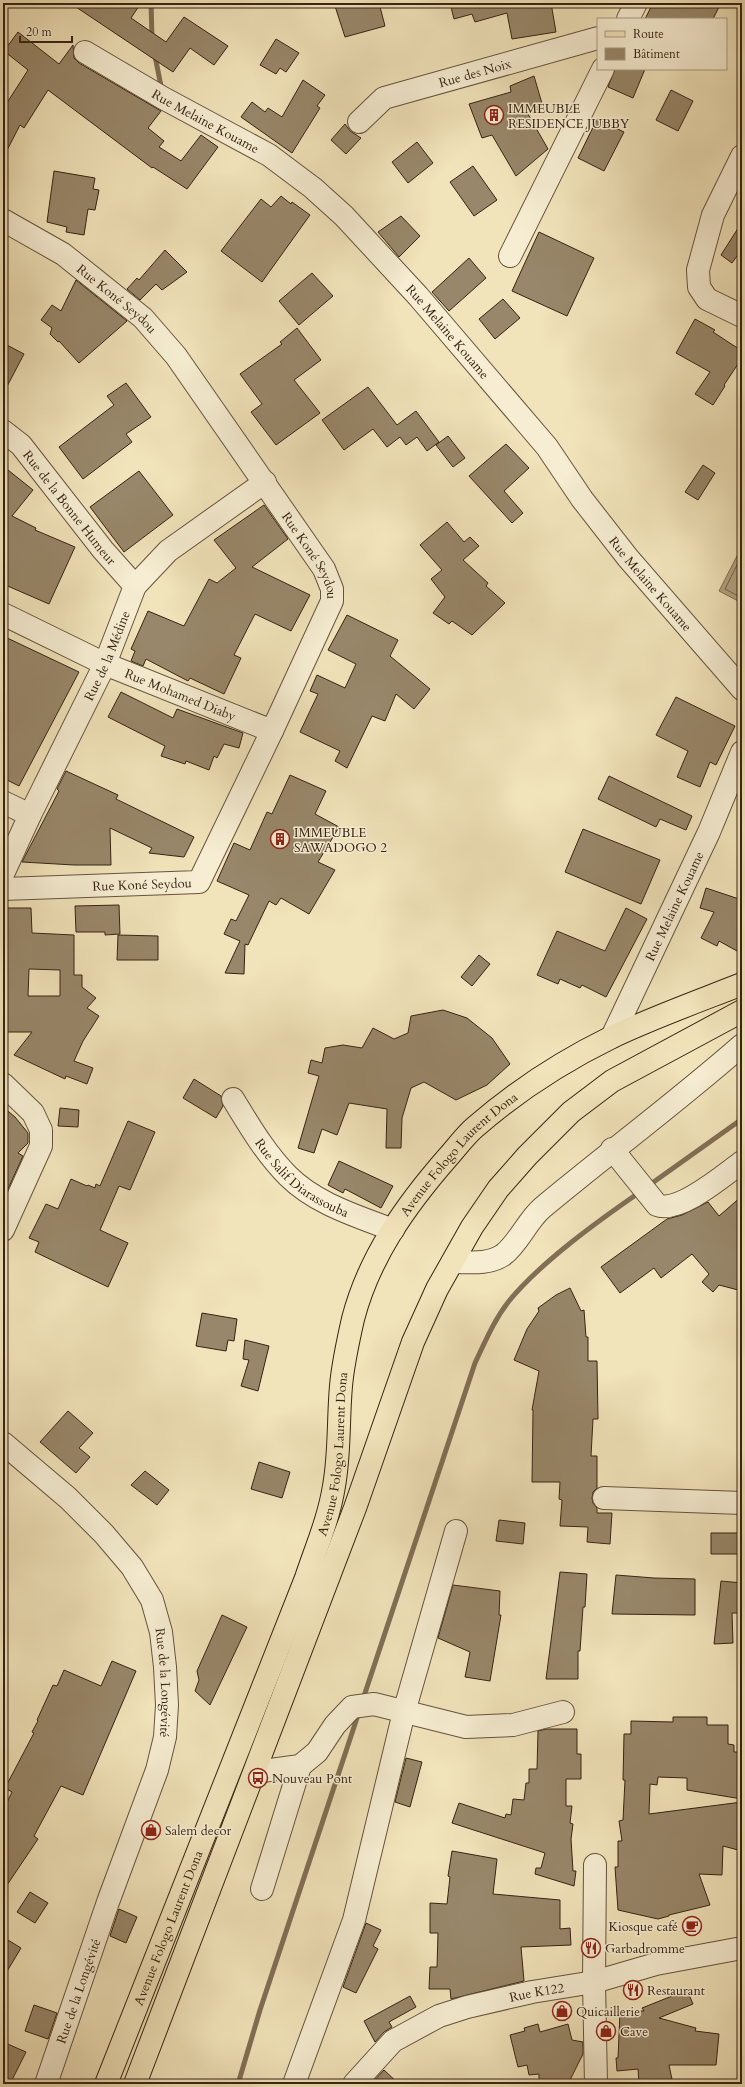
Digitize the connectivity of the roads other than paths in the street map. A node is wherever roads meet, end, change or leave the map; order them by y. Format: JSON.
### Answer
{"nodes":[{"id":1,"x":636,"y":3,"type":"edge"},
{"id":2,"x":628,"y":18,"type":"edge"},
{"id":3,"x":597,"y":38,"type":"edge"},
{"id":4,"x":85,"y":52,"type":"dead end"},
{"id":5,"x":603,"y":70,"type":"edge"},
{"id":6,"x":359,"y":122,"type":"dead end"},
{"id":7,"x":742,"y":156,"type":"edge"},
{"id":8,"x":3,"y":220,"type":"edge"},
{"id":9,"x":510,"y":256,"type":"dead end"},
{"id":10,"x":742,"y":316,"type":"edge"},
{"id":11,"x":3,"y":431,"type":"edge"},
{"id":12,"x":265,"y":482,"type":"junction"},
{"id":13,"x":135,"y":586,"type":"junction"},
{"id":14,"x":3,"y":614,"type":"edge"},
{"id":15,"x":105,"y":664,"type":"junction"},
{"id":16,"x":742,"y":689,"type":"edge"},
{"id":17,"x":272,"y":731,"type":"junction"},
{"id":18,"x":742,"y":752,"type":"edge"},
{"id":19,"x":3,"y":802,"type":"edge"},
{"id":20,"x":30,"y":815,"type":"junction"},
{"id":21,"x":3,"y":874,"type":"edge"},
{"id":22,"x":3,"y":889,"type":"edge"},
{"id":23,"x":742,"y":984,"type":"edge"},
{"id":24,"x":742,"y":1011,"type":"edge"},
{"id":25,"x":612,"y":1037,"type":"junction"},
{"id":26,"x":742,"y":1045,"type":"edge"},
{"id":27,"x":3,"y":1084,"type":"edge"},
{"id":28,"x":233,"y":1099,"type":"dead end"},
{"id":29,"x":612,"y":1149,"type":"junction"},
{"id":30,"x":742,"y":1162,"type":"edge"},
{"id":31,"x":3,"y":1230,"type":"edge"},
{"id":32,"x":393,"y":1230,"type":"junction"},
{"id":33,"x":453,"y":1262,"type":"junction"},
{"id":34,"x":3,"y":1442,"type":"edge"},
{"id":35,"x":604,"y":1498,"type":"dead end"},
{"id":36,"x":742,"y":1503,"type":"edge"},
{"id":37,"x":456,"y":1531,"type":"dead end"},
{"id":38,"x":404,"y":1712,"type":"junction"},
{"id":39,"x":563,"y":1712,"type":"dead end"},
{"id":40,"x":300,"y":1766,"type":"junction"},
{"id":41,"x":255,"y":1772,"type":"junction"},
{"id":42,"x":595,"y":1865,"type":"dead end"},
{"id":43,"x":262,"y":1889,"type":"dead end"},
{"id":44,"x":742,"y":1948,"type":"edge"},
{"id":45,"x":594,"y":1982,"type":"junction"},
{"id":46,"x":46,"y":2084,"type":"edge"},
{"id":47,"x":106,"y":2084,"type":"edge"},
{"id":48,"x":135,"y":2084,"type":"edge"},
{"id":49,"x":294,"y":2084,"type":"edge"},
{"id":50,"x":354,"y":2084,"type":"edge"},
{"id":51,"x":596,"y":2084,"type":"edge"}],
"edges":[{"from":1,"to":2,"type":"street"},
{"from":3,"to":6,"type":"street","name":"Rue des Noix"},
{"from":4,"to":16,"type":"street","name":"Rue Melaine Kouame"},
{"from":5,"to":9,"type":"street"},
{"from":7,"to":10,"type":"street"},
{"from":8,"to":12,"type":"street","name":"Rue Koné Seydou"},
{"from":11,"to":13,"type":"street","name":"Rue de la Bonne Humeur"},
{"from":12,"to":13,"type":"street","name":"Rue de la Médine"},
{"from":12,"to":17,"type":"street","name":"Rue Koné Seydou"},
{"from":13,"to":15,"type":"street","name":"Rue de la Médine"},
{"from":14,"to":15,"type":"street","name":"Rue Mohamed Diaby"},
{"from":15,"to":17,"type":"street","name":"Rue Mohamed Diaby"},
{"from":15,"to":20,"type":"street","name":"Rue de la Médine"},
{"from":17,"to":22,"type":"street","name":"Rue Koné Seydou"},
{"from":18,"to":25,"type":"street","name":"Rue Melaine Kouame"},
{"from":19,"to":20,"type":"street"},
{"from":20,"to":21,"type":"street","name":"Rue de la Médine"},
{"from":23,"to":25,"type":"main road","name":"Avenue Fologo Laurent Dona"},
{"from":24,"to":33,"type":"main road","name":"Avenue Fologo Laurent Dona"},
{"from":25,"to":32,"type":"main road","name":"Avenue Fologo Laurent Dona"},
{"from":26,"to":29,"type":"street"},
{"from":27,"to":31,"type":"street"},
{"from":28,"to":32,"type":"street","name":"Rue Salif Diarassouba"},
{"from":29,"to":30,"type":"street"},
{"from":29,"to":33,"type":"street"},
{"from":32,"to":47,"type":"main road","name":"Avenue Fologo Laurent Dona"},
{"from":33,"to":41,"type":"main road","name":"Avenue Fologo Laurent Dona"},
{"from":34,"to":46,"type":"street","name":"Rue de la Longévité"},
{"from":35,"to":36,"type":"street"},
{"from":37,"to":38,"type":"street"},
{"from":38,"to":39,"type":"street"},
{"from":38,"to":40,"type":"street"},
{"from":38,"to":49,"type":"street"},
{"from":40,"to":41,"type":"street"},
{"from":40,"to":43,"type":"street"},
{"from":41,"to":48,"type":"main road","name":"Avenue Fologo Laurent Dona"},
{"from":42,"to":45,"type":"street"},
{"from":44,"to":45,"type":"street","name":"Rue K122"},
{"from":45,"to":50,"type":"street","name":"Rue K122"},
{"from":45,"to":51,"type":"street"}]}
